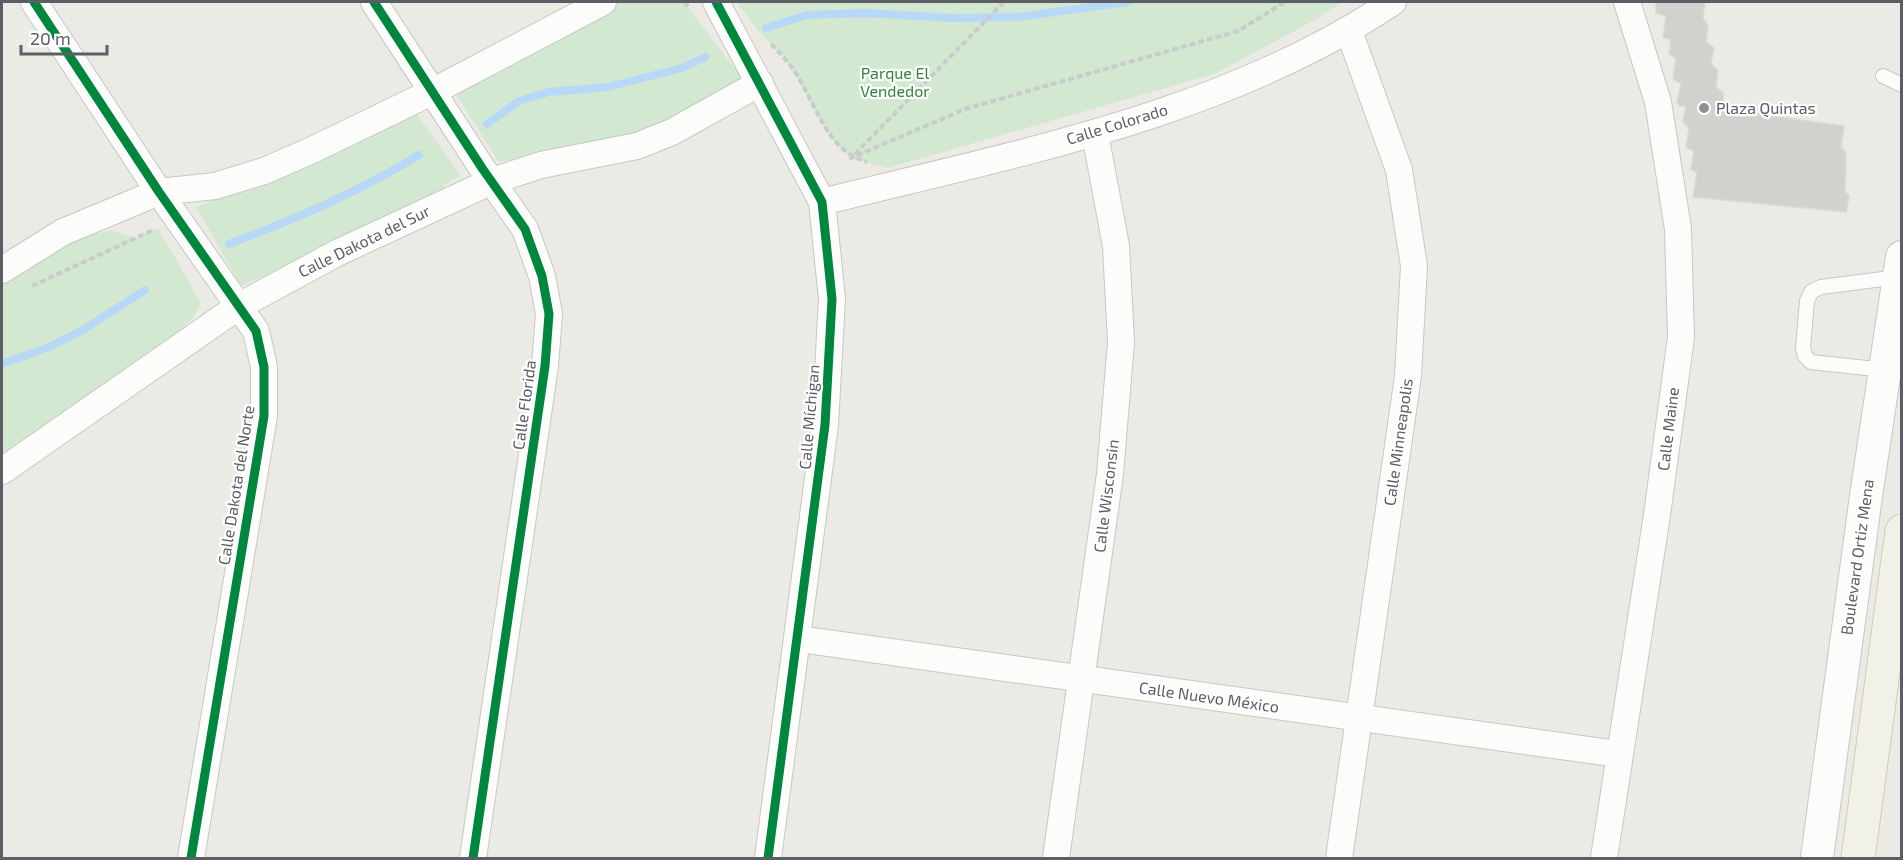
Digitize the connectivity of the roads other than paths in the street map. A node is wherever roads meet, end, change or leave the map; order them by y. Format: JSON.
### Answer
{"nodes":[{"id":1,"x":34,"y":2,"type":"edge"},
{"id":2,"x":374,"y":2,"type":"edge"},
{"id":3,"x":603,"y":2,"type":"edge"},
{"id":4,"x":716,"y":2,"type":"edge"},
{"id":5,"x":1393,"y":2,"type":"edge"},
{"id":6,"x":1627,"y":2,"type":"edge"},
{"id":7,"x":1349,"y":31,"type":"junction"},
{"id":8,"x":1902,"y":75,"type":"edge"},
{"id":9,"x":760,"y":83,"type":"junction"},
{"id":10,"x":1902,"y":85,"type":"edge"},
{"id":11,"x":432,"y":92,"type":"junction"},
{"id":12,"x":1095,"y":134,"type":"junction"},
{"id":13,"x":492,"y":181,"type":"junction"},
{"id":14,"x":159,"y":192,"type":"junction"},
{"id":15,"x":822,"y":202,"type":"junction"},
{"id":16,"x":1900,"y":267,"type":"edge"},
{"id":17,"x":2,"y":270,"type":"edge"},
{"id":18,"x":239,"y":306,"type":"junction"},
{"id":19,"x":1885,"y":370,"type":"junction"},
{"id":20,"x":2,"y":471,"type":"edge"},
{"id":21,"x":1902,"y":531,"type":"edge"},
{"id":22,"x":799,"y":639,"type":"junction"},
{"id":23,"x":1081,"y":679,"type":"junction"},
{"id":24,"x":1359,"y":718,"type":"junction"},
{"id":25,"x":1618,"y":754,"type":"junction"},
{"id":26,"x":190,"y":858,"type":"edge"},
{"id":27,"x":473,"y":858,"type":"edge"},
{"id":28,"x":768,"y":858,"type":"edge"},
{"id":29,"x":1056,"y":858,"type":"edge"},
{"id":30,"x":1339,"y":858,"type":"edge"},
{"id":31,"x":1604,"y":858,"type":"edge"},
{"id":32,"x":1817,"y":858,"type":"edge"},
{"id":33,"x":1858,"y":858,"type":"edge"}],
"edges":[{"from":1,"to":14,"type":"street","name":"Calle Dakota del Norte"},
{"from":2,"to":11,"type":"street","name":"Calle Florida"},
{"from":3,"to":11,"type":"street"},
{"from":4,"to":9,"type":"street","name":"Calle Míchigan"},
{"from":5,"to":7,"type":"street","name":"Calle Colorado"},
{"from":6,"to":25,"type":"street","name":"Calle Maine"},
{"from":7,"to":12,"type":"street","name":"Calle Colorado"},
{"from":7,"to":24,"type":"street","name":"Calle Minneapolis"},
{"from":8,"to":10,"type":"lane"},
{"from":9,"to":13,"type":"street","name":"Calle Dakota del Sur"},
{"from":9,"to":15,"type":"street","name":"Calle Míchigan"},
{"from":11,"to":13,"type":"street","name":"Calle Florida"},
{"from":11,"to":14,"type":"street"},
{"from":12,"to":15,"type":"street","name":"Calle Colorado"},
{"from":12,"to":23,"type":"street","name":"Calle Wisconsin"},
{"from":13,"to":18,"type":"street","name":"Calle Dakota del Sur"},
{"from":13,"to":27,"type":"street","name":"Calle Florida"},
{"from":14,"to":17,"type":"street"},
{"from":14,"to":18,"type":"street","name":"Calle Dakota del Norte"},
{"from":15,"to":22,"type":"street","name":"Calle Míchigan"},
{"from":16,"to":19,"type":"street","name":"Boulevard Ortiz Mena"},
{"from":16,"to":19,"type":"lane"},
{"from":18,"to":20,"type":"street","name":"Calle Dakota del Sur"},
{"from":18,"to":26,"type":"street","name":"Calle Dakota del Norte"},
{"from":19,"to":32,"type":"street","name":"Boulevard Ortiz Mena"},
{"from":21,"to":33,"type":"main road"},
{"from":22,"to":23,"type":"street","name":"Calle Nuevo México"},
{"from":22,"to":28,"type":"street","name":"Calle Míchigan"},
{"from":23,"to":24,"type":"street","name":"Calle Nuevo México"},
{"from":23,"to":29,"type":"street","name":"Calle Wisconsin"},
{"from":24,"to":25,"type":"street","name":"Calle Nuevo México"},
{"from":24,"to":30,"type":"street","name":"Calle Minneapolis"},
{"from":25,"to":31,"type":"street","name":"Calle Maine"}]}
